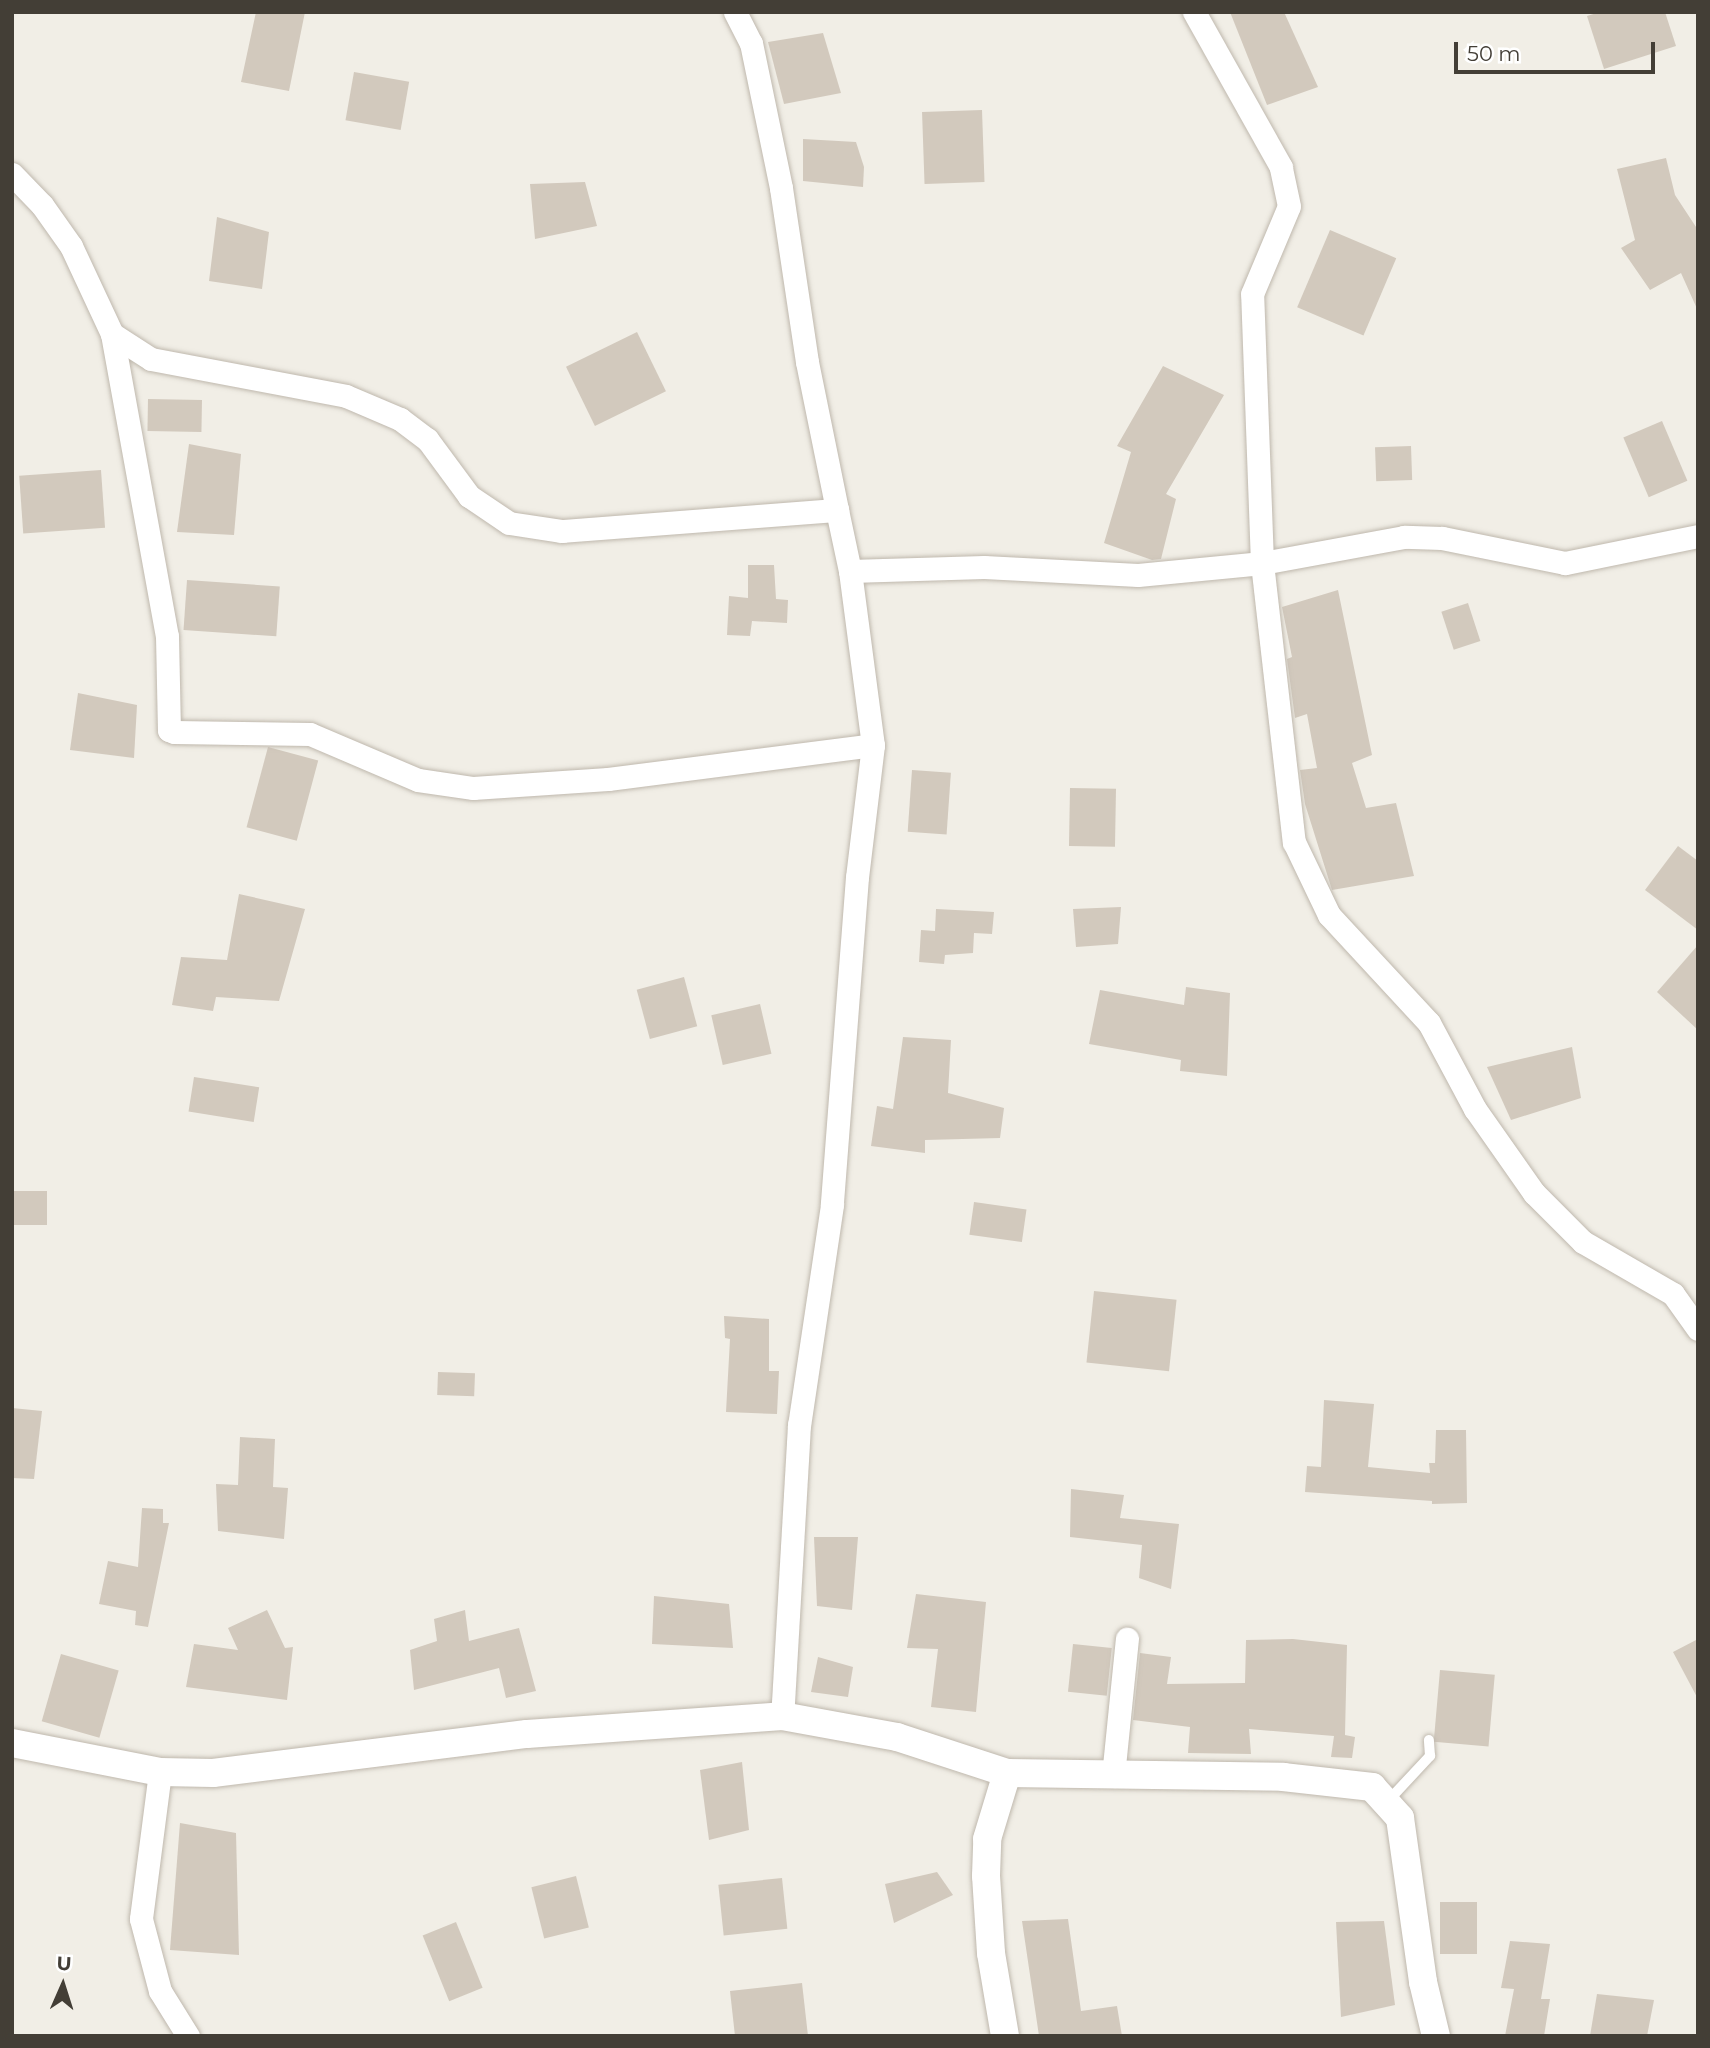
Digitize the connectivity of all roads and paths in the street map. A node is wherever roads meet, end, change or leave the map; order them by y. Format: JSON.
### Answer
{"nodes":[{"id":1,"x":735,"y":12,"type":"edge"},
{"id":2,"x":1194,"y":12,"type":"edge"},
{"id":3,"x":12,"y":174,"type":"edge"},
{"id":4,"x":112,"y":334,"type":"junction"},
{"id":5,"x":837,"y":510,"type":"junction"},
{"id":6,"x":1698,"y":536,"type":"edge"},
{"id":7,"x":1262,"y":563,"type":"junction"},
{"id":8,"x":850,"y":571,"type":"junction"},
{"id":9,"x":873,"y":744,"type":"junction"},
{"id":10,"x":1698,"y":1329,"type":"edge"},
{"id":11,"x":1127,"y":1639,"type":"dead end"},
{"id":12,"x":782,"y":1716,"type":"junction"},
{"id":13,"x":1429,"y":1741,"type":"dead end"},
{"id":14,"x":12,"y":1743,"type":"edge"},
{"id":15,"x":160,"y":1772,"type":"junction"},
{"id":16,"x":1007,"y":1773,"type":"junction"},
{"id":17,"x":1113,"y":1776,"type":"junction"},
{"id":18,"x":1388,"y":1801,"type":"junction"},
{"id":19,"x":188,"y":2036,"type":"edge"},
{"id":20,"x":1005,"y":2036,"type":"edge"},
{"id":21,"x":1436,"y":2036,"type":"edge"}],
"edges":[{"from":1,"to":5,"type":"street"},
{"from":2,"to":7,"type":"street"},
{"from":3,"to":4,"type":"street"},
{"from":4,"to":5,"type":"street"},
{"from":4,"to":9,"type":"street"},
{"from":5,"to":8,"type":"street"},
{"from":6,"to":7,"type":"street"},
{"from":7,"to":8,"type":"street"},
{"from":7,"to":10,"type":"street"},
{"from":8,"to":9,"type":"street"},
{"from":9,"to":12,"type":"street"},
{"from":11,"to":17,"type":"street"},
{"from":12,"to":15,"type":"street"},
{"from":12,"to":16,"type":"street"},
{"from":13,"to":18,"type":"lane"},
{"from":14,"to":15,"type":"street"},
{"from":15,"to":19,"type":"street"},
{"from":16,"to":17,"type":"street"},
{"from":16,"to":20,"type":"street"},
{"from":17,"to":18,"type":"street"},
{"from":18,"to":21,"type":"street"}]}
